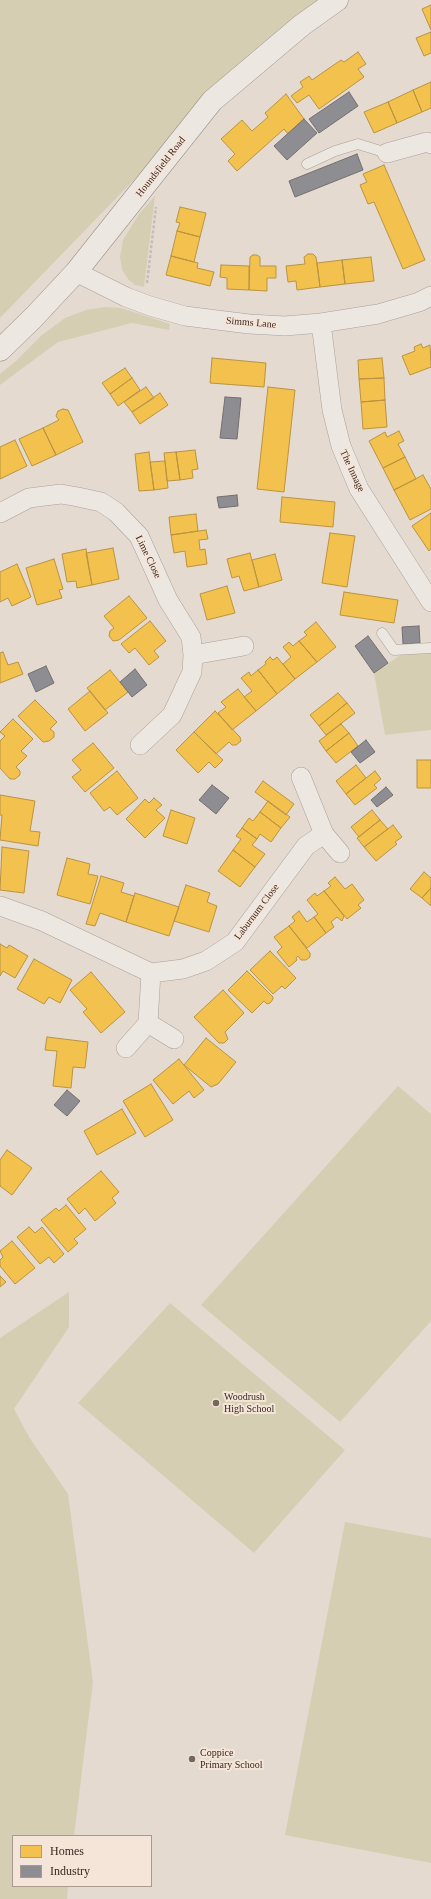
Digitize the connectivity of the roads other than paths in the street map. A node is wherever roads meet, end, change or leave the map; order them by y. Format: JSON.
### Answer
{"nodes":[{"id":1,"x":337,"y":0,"type":"edge"},
{"id":2,"x":431,"y":144,"type":"edge"},
{"id":3,"x":388,"y":153,"type":"joint"},
{"id":4,"x":307,"y":164,"type":"dead end"},
{"id":5,"x":76,"y":272,"type":"junction"},
{"id":6,"x":431,"y":296,"type":"edge"},
{"id":7,"x":321,"y":323,"type":"junction"},
{"id":8,"x":0,"y":350,"type":"edge"},
{"id":9,"x":0,"y":513,"type":"edge"},
{"id":10,"x":431,"y":602,"type":"edge"},
{"id":11,"x":382,"y":633,"type":"dead end"},
{"id":12,"x":244,"y":646,"type":"dead end"},
{"id":13,"x":431,"y":648,"type":"edge"},
{"id":14,"x":193,"y":654,"type":"junction"},
{"id":15,"x":140,"y":745,"type":"dead end"},
{"id":16,"x":301,"y":777,"type":"dead end"},
{"id":17,"x":324,"y":834,"type":"junction"},
{"id":18,"x":340,"y":853,"type":"dead end"},
{"id":19,"x":0,"y":906,"type":"edge"},
{"id":20,"x":151,"y":973,"type":"junction"},
{"id":21,"x":148,"y":1023,"type":"junction"},
{"id":22,"x":174,"y":1039,"type":"dead end"},
{"id":23,"x":126,"y":1048,"type":"dead end"}],
"edges":[{"from":1,"to":5,"type":"street","name":"Houndsfield Road"},
{"from":2,"to":3,"type":"street"},
{"from":3,"to":4,"type":"lane"},
{"from":5,"to":7,"type":"street","name":"Simms Lane"},
{"from":5,"to":8,"type":"street","name":"Houndsfield Road"},
{"from":6,"to":7,"type":"street","name":"Simms Lane"},
{"from":7,"to":10,"type":"street","name":"The Innage"},
{"from":9,"to":14,"type":"street","name":"Lime Close"},
{"from":11,"to":13,"type":"lane"},
{"from":12,"to":14,"type":"street"},
{"from":14,"to":15,"type":"street","name":"Lime Close"},
{"from":16,"to":17,"type":"street"},
{"from":17,"to":18,"type":"street"},
{"from":17,"to":20,"type":"street","name":"Laburnum Close"},
{"from":19,"to":20,"type":"street"},
{"from":20,"to":21,"type":"street"},
{"from":21,"to":22,"type":"street"},
{"from":21,"to":23,"type":"street"}]}
